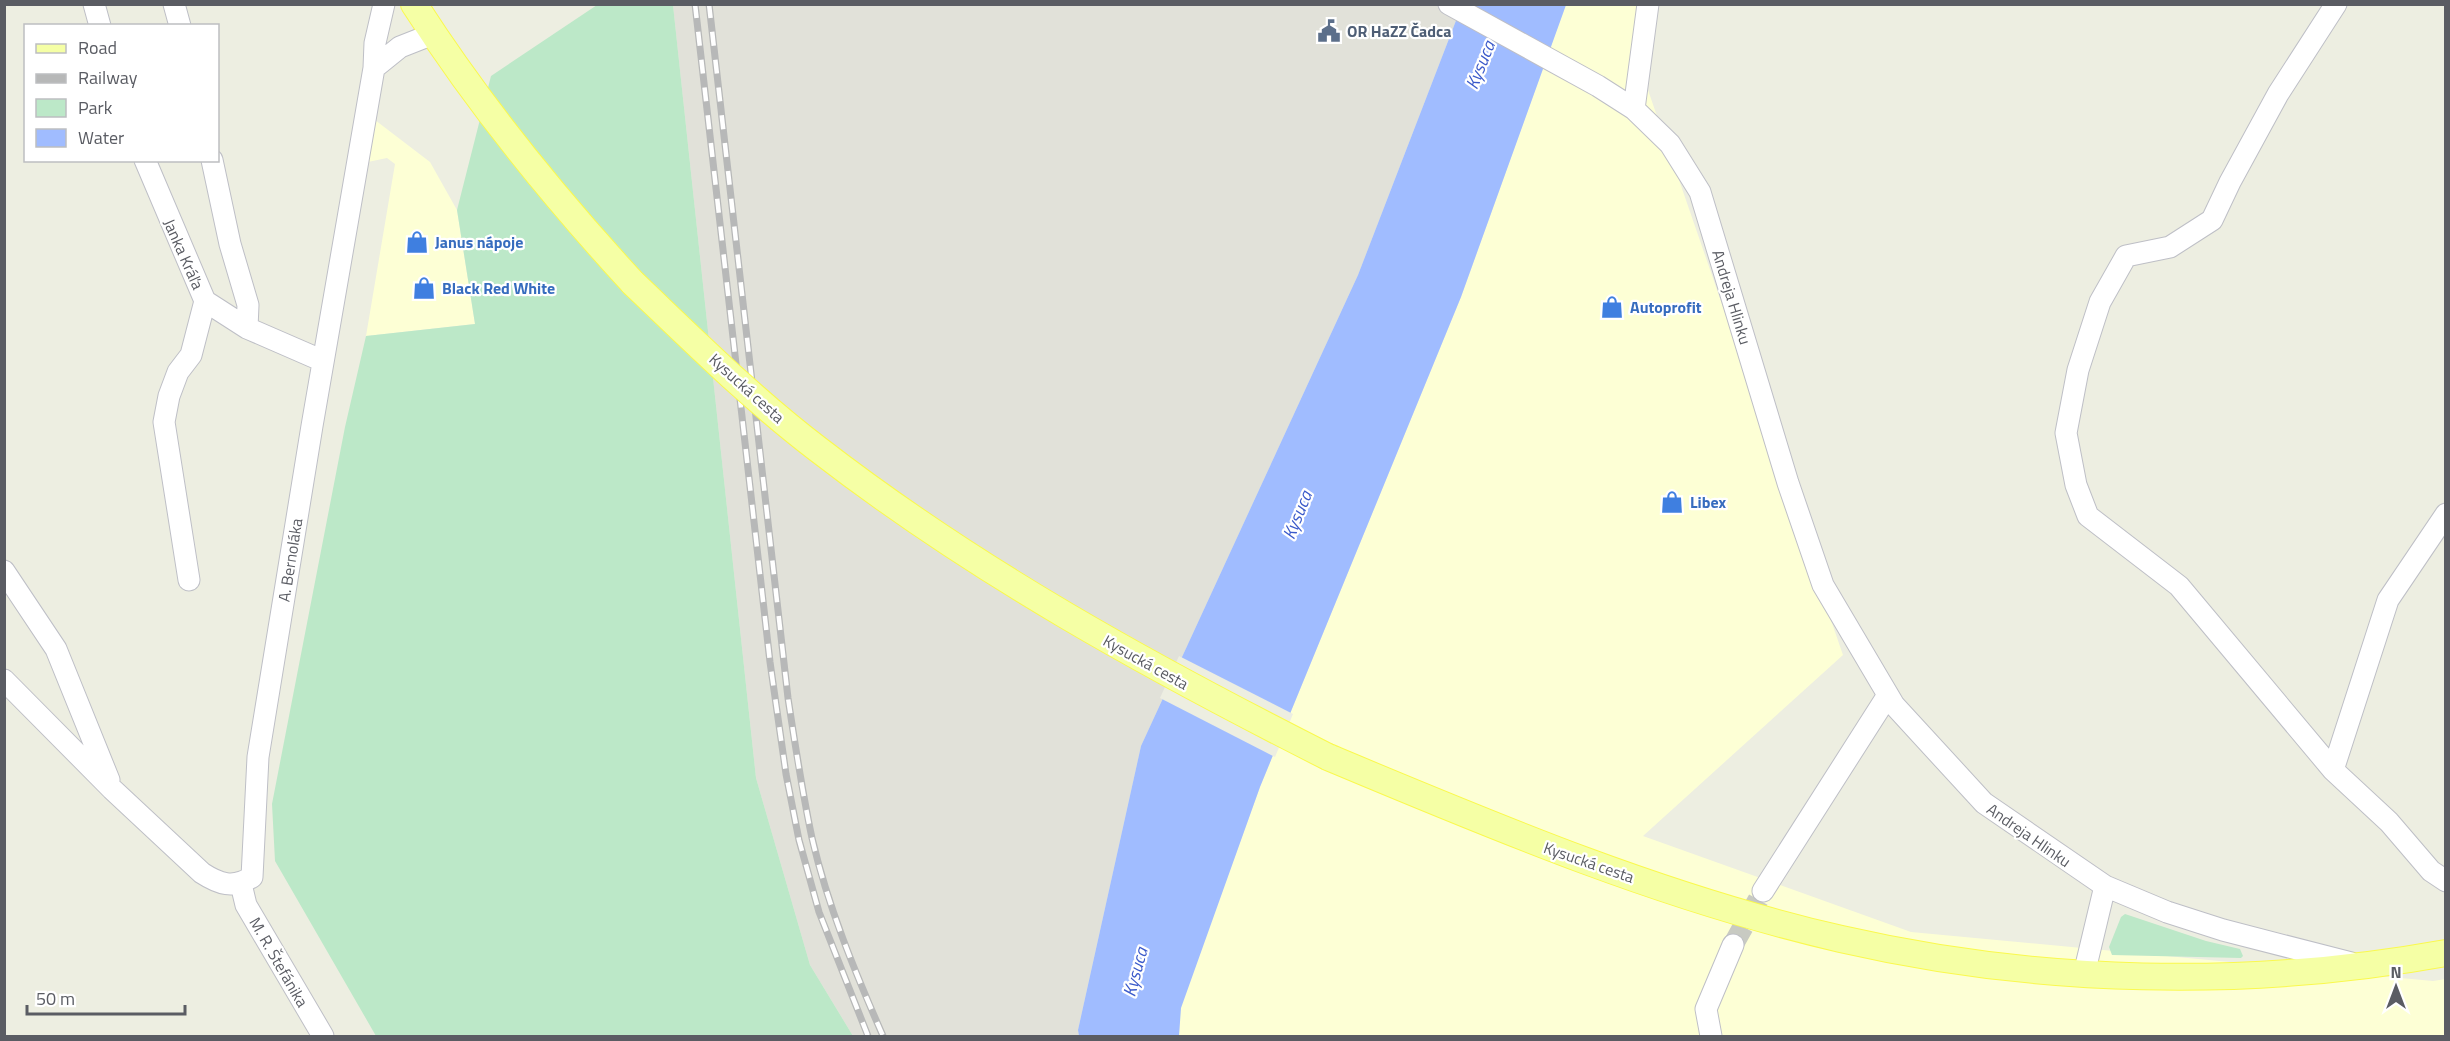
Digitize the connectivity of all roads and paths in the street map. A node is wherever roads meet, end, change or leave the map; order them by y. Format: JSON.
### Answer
{"nodes":[{"id":1,"x":94,"y":4,"type":"edge"},
{"id":2,"x":174,"y":4,"type":"edge"},
{"id":3,"x":384,"y":4,"type":"edge"},
{"id":4,"x":414,"y":4,"type":"edge"},
{"id":5,"x":1449,"y":4,"type":"edge"},
{"id":6,"x":1648,"y":4,"type":"edge"},
{"id":7,"x":2336,"y":4,"type":"edge"},
{"id":8,"x":99,"y":24,"type":"edge"},
{"id":9,"x":179,"y":24,"type":"edge"},
{"id":10,"x":433,"y":34,"type":"junction"},
{"id":11,"x":374,"y":68,"type":"junction"},
{"id":12,"x":1634,"y":109,"type":"junction"},
{"id":13,"x":146,"y":162,"type":"edge"},
{"id":14,"x":212,"y":162,"type":"edge"},
{"id":15,"x":205,"y":301,"type":"junction"},
{"id":16,"x":247,"y":328,"type":"junction"},
{"id":17,"x":323,"y":361,"type":"junction"},
{"id":18,"x":2445,"y":514,"type":"edge"},
{"id":19,"x":4,"y":571,"type":"edge"},
{"id":20,"x":189,"y":580,"type":"dead end"},
{"id":21,"x":4,"y":680,"type":"edge"},
{"id":22,"x":1888,"y":695,"type":"junction"},
{"id":23,"x":2333,"y":770,"type":"junction"},
{"id":24,"x":112,"y":789,"type":"junction"},
{"id":25,"x":2445,"y":881,"type":"edge"},
{"id":26,"x":241,"y":884,"type":"junction"},
{"id":27,"x":2105,"y":886,"type":"junction"},
{"id":28,"x":1763,"y":891,"type":"tunnel mouth"},
{"id":29,"x":2262,"y":942,"type":"junction"},
{"id":30,"x":1733,"y":945,"type":"tunnel mouth"},
{"id":31,"x":2445,"y":953,"type":"edge"},
{"id":32,"x":2369,"y":967,"type":"junction"},
{"id":33,"x":2084,"y":974,"type":"junction"},
{"id":34,"x":2262,"y":975,"type":"junction"},
{"id":35,"x":323,"y":1036,"type":"edge"},
{"id":36,"x":1711,"y":1036,"type":"edge"}],
"edges":[{"from":1,"to":8,"type":"street"},
{"from":2,"to":9,"type":"street"},
{"from":3,"to":11,"type":"street","name":"A. Bernoláka"},
{"from":4,"to":10,"type":"main road","name":"Kysucká cesta"},
{"from":5,"to":12,"type":"street","name":"Andreja Hlinku"},
{"from":6,"to":12,"type":"street"},
{"from":7,"to":23,"type":"street"},
{"from":10,"to":11,"type":"street"},
{"from":10,"to":33,"type":"main road","name":"Kysucká cesta","bridge":true},
{"from":11,"to":17,"type":"street","name":"A. Bernoláka"},
{"from":12,"to":22,"type":"street","name":"Andreja Hlinku"},
{"from":13,"to":15,"type":"street","name":"Janka Kráľa"},
{"from":14,"to":16,"type":"street"},
{"from":15,"to":16,"type":"street","name":"Janka Kráľa"},
{"from":15,"to":20,"type":"street"},
{"from":16,"to":17,"type":"street","name":"Janka Kráľa"},
{"from":17,"to":26,"type":"street","name":"A. Bernoláka"},
{"from":18,"to":23,"type":"street"},
{"from":19,"to":24,"type":"street"},
{"from":21,"to":24,"type":"street"},
{"from":22,"to":27,"type":"street","name":"Andreja Hlinku"},
{"from":22,"to":28,"type":"street"},
{"from":23,"to":25,"type":"street"},
{"from":24,"to":26,"type":"street"},
{"from":26,"to":35,"type":"street","name":"M. R. Štefánika"},
{"from":27,"to":29,"type":"street","name":"Andreja Hlinku"},
{"from":27,"to":33,"type":"street"},
{"from":29,"to":32,"type":"street","name":"Andreja Hlinku"},
{"from":29,"to":34,"type":"street"},
{"from":30,"to":36,"type":"street"},
{"from":31,"to":32,"type":"main road","name":"Kysucká cesta"},
{"from":32,"to":34,"type":"main road","name":"Kysucká cesta"},
{"from":33,"to":34,"type":"main road","name":"Kysucká cesta"}]}
